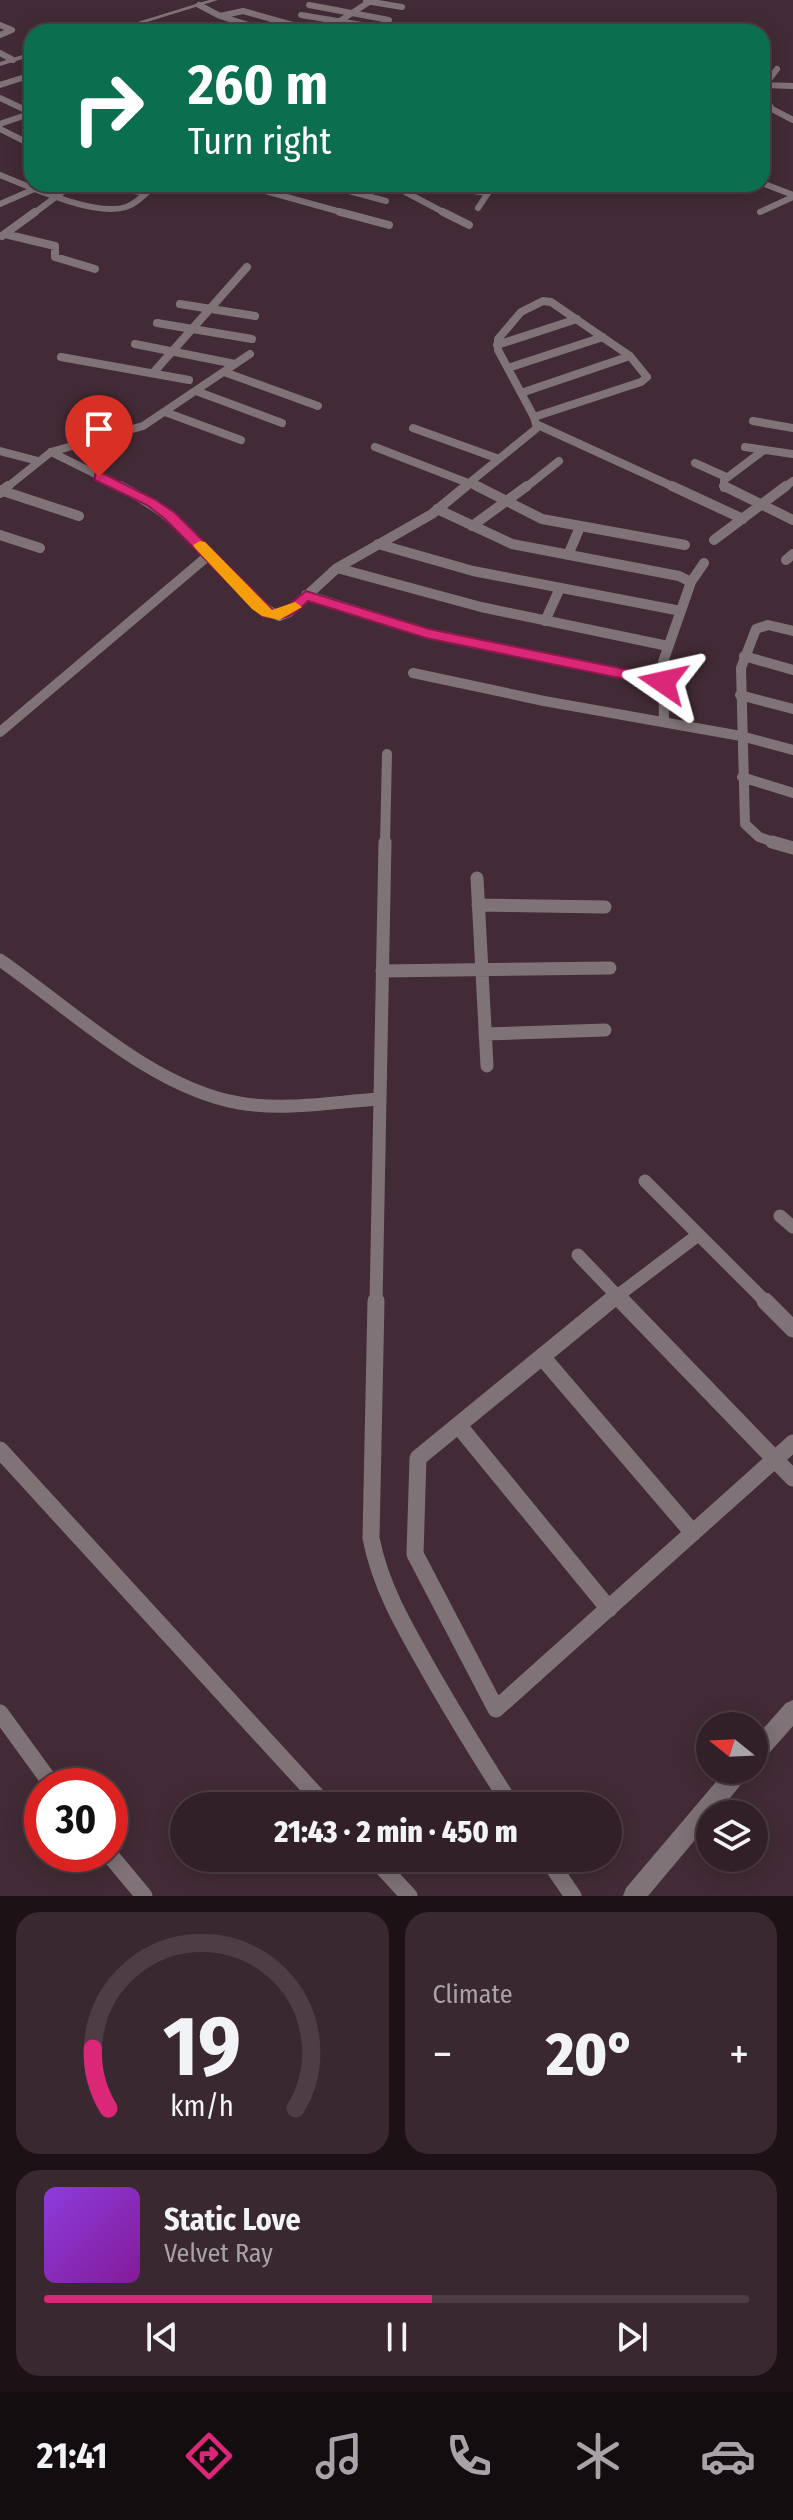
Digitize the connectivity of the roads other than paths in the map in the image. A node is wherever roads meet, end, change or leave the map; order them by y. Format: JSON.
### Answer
{"nodes":[{"id":1,"x":215,"y":0,"type":"edge"},
{"id":2,"x":358,"y":0,"type":"edge"},
{"id":3,"x":370,"y":1,"type":"edge"},
{"id":4,"x":199,"y":5,"type":"junction"},
{"id":5,"x":309,"y":5,"type":"dead end"},
{"id":6,"x":402,"y":7,"type":"dead end"},
{"id":7,"x":352,"y":13,"type":"junction"},
{"id":8,"x":301,"y":15,"type":"dead end"},
{"id":9,"x":220,"y":16,"type":"junction"},
{"id":10,"x":389,"y":20,"type":"dead end"},
{"id":11,"x":337,"y":22,"type":"junction"},
{"id":12,"x":135,"y":24,"type":"edge"},
{"id":13,"x":247,"y":24,"type":"edge"},
{"id":14,"x":292,"y":24,"type":"edge"},
{"id":15,"x":334,"y":24,"type":"edge"},
{"id":16,"x":350,"y":24,"type":"edge"},
{"id":17,"x":0,"y":25,"type":"edge"},
{"id":18,"x":0,"y":35,"type":"edge"},
{"id":19,"x":0,"y":53,"type":"edge"},
{"id":20,"x":24,"y":57,"type":"edge"},
{"id":21,"x":13,"y":60,"type":"junction"},
{"id":22,"x":0,"y":64,"type":"edge"},
{"id":23,"x":777,"y":69,"type":"dead end"},
{"id":24,"x":771,"y":76,"type":"edge"},
{"id":25,"x":22,"y":78,"type":"dead end"},
{"id":26,"x":0,"y":85,"type":"edge"},
{"id":27,"x":789,"y":87,"type":"edge"},
{"id":28,"x":793,"y":96,"type":"edge"},
{"id":29,"x":0,"y":98,"type":"edge"},
{"id":30,"x":770,"y":105,"type":"edge"},
{"id":31,"x":24,"y":109,"type":"edge"},
{"id":32,"x":24,"y":116,"type":"edge"},
{"id":33,"x":793,"y":120,"type":"edge"},
{"id":34,"x":0,"y":126,"type":"edge"},
{"id":35,"x":24,"y":140,"type":"edge"},
{"id":36,"x":0,"y":175,"type":"edge"},
{"id":37,"x":12,"y":180,"type":"junction"},
{"id":38,"x":0,"y":185,"type":"edge"},
{"id":39,"x":24,"y":185,"type":"edge"},
{"id":40,"x":770,"y":186,"type":"edge"},
{"id":41,"x":28,"y":192,"type":"edge"},
{"id":42,"x":43,"y":192,"type":"edge"},
{"id":43,"x":63,"y":192,"type":"edge"},
{"id":44,"x":139,"y":192,"type":"edge"},
{"id":45,"x":269,"y":192,"type":"edge"},
{"id":46,"x":353,"y":192,"type":"edge"},
{"id":47,"x":393,"y":192,"type":"edge"},
{"id":48,"x":410,"y":192,"type":"edge"},
{"id":49,"x":449,"y":192,"type":"edge"},
{"id":50,"x":483,"y":192,"type":"edge"},
{"id":51,"x":145,"y":193,"type":"joint"},
{"id":52,"x":488,"y":193,"type":"joint"},
{"id":53,"x":793,"y":196,"type":"edge"},
{"id":54,"x":57,"y":197,"type":"junction"},
{"id":55,"x":386,"y":201,"type":"junction"},
{"id":56,"x":1,"y":203,"type":"edge"},
{"id":57,"x":439,"y":207,"type":"junction"},
{"id":58,"x":478,"y":208,"type":"dead end"},
{"id":59,"x":760,"y":212,"type":"dead end"},
{"id":60,"x":363,"y":218,"type":"junction"},
{"id":61,"x":389,"y":225,"type":"dead end"},
{"id":62,"x":469,"y":225,"type":"dead end"},
{"id":63,"x":2,"y":236,"type":"edge"},
{"id":64,"x":247,"y":267,"type":"dead end"},
{"id":65,"x":95,"y":269,"type":"dead end"},
{"id":66,"x":180,"y":304,"type":"dead end"},
{"id":67,"x":210,"y":309,"type":"junction"},
{"id":68,"x":255,"y":316,"type":"dead end"},
{"id":69,"x":577,"y":319,"type":"junction"},
{"id":70,"x":157,"y":323,"type":"dead end"},
{"id":71,"x":192,"y":329,"type":"junction"},
{"id":72,"x":603,"y":337,"type":"junction"},
{"id":73,"x":252,"y":339,"type":"dead end"},
{"id":74,"x":135,"y":344,"type":"dead end"},
{"id":75,"x":497,"y":345,"type":"junction"},
{"id":76,"x":173,"y":351,"type":"junction"},
{"id":77,"x":250,"y":354,"type":"dead end"},
{"id":78,"x":630,"y":356,"type":"junction"},
{"id":79,"x":61,"y":357,"type":"dead end"},
{"id":80,"x":235,"y":364,"type":"junction"},
{"id":81,"x":508,"y":368,"type":"junction"},
{"id":82,"x":224,"y":372,"type":"junction"},
{"id":83,"x":153,"y":373,"type":"junction"},
{"id":84,"x":189,"y":380,"type":"dead end"},
{"id":85,"x":196,"y":391,"type":"junction"},
{"id":86,"x":521,"y":393,"type":"junction"},
{"id":87,"x":318,"y":406,"type":"dead end"},
{"id":88,"x":165,"y":412,"type":"junction"},
{"id":89,"x":536,"y":421,"type":"junction"},
{"id":90,"x":753,"y":421,"type":"dead end"},
{"id":91,"x":282,"y":423,"type":"dead end"},
{"id":92,"x":413,"y":428,"type":"dead end"},
{"id":93,"x":793,"y":428,"type":"edge"},
{"id":94,"x":241,"y":440,"type":"dead end"},
{"id":95,"x":375,"y":447,"type":"dead end"},
{"id":96,"x":745,"y":447,"type":"dead end"},
{"id":97,"x":764,"y":450,"type":"junction"},
{"id":98,"x":0,"y":451,"type":"edge"},
{"id":99,"x":51,"y":452,"type":"junction"},
{"id":100,"x":793,"y":454,"type":"edge"},
{"id":101,"x":499,"y":459,"type":"junction"},
{"id":102,"x":38,"y":461,"type":"junction"},
{"id":103,"x":559,"y":461,"type":"dead end"},
{"id":104,"x":695,"y":463,"type":"dead end"},
{"id":105,"x":724,"y":480,"type":"junction"},
{"id":106,"x":793,"y":481,"type":"edge"},
{"id":107,"x":470,"y":483,"type":"junction"},
{"id":108,"x":1,"y":491,"type":"edge"},
{"id":109,"x":507,"y":503,"type":"junction"},
{"id":110,"x":761,"y":505,"type":"junction"},
{"id":111,"x":437,"y":509,"type":"junction"},
{"id":112,"x":79,"y":516,"type":"dead end"},
{"id":113,"x":743,"y":519,"type":"junction"},
{"id":114,"x":793,"y":520,"type":"edge"},
{"id":115,"x":472,"y":526,"type":"junction"},
{"id":116,"x":580,"y":527,"type":"junction"},
{"id":117,"x":0,"y":535,"type":"edge"},
{"id":118,"x":714,"y":540,"type":"dead end"},
{"id":119,"x":378,"y":544,"type":"junction"},
{"id":120,"x":685,"y":545,"type":"dead end"},
{"id":121,"x":40,"y":548,"type":"dead end"},
{"id":122,"x":209,"y":555,"type":"junction"},
{"id":123,"x":568,"y":555,"type":"junction"},
{"id":124,"x":704,"y":563,"type":"dead end"},
{"id":125,"x":337,"y":568,"type":"junction"},
{"id":126,"x":691,"y":582,"type":"junction"},
{"id":127,"x":560,"y":588,"type":"junction"},
{"id":128,"x":306,"y":595,"type":"junction"},
{"id":129,"x":681,"y":611,"type":"junction"},
{"id":130,"x":545,"y":621,"type":"junction"},
{"id":131,"x":793,"y":631,"type":"edge"},
{"id":132,"x":668,"y":646,"type":"junction"},
{"id":133,"x":744,"y":656,"type":"junction"},
{"id":134,"x":793,"y":670,"type":"edge"},
{"id":135,"x":413,"y":673,"type":"dead end"},
{"id":136,"x":663,"y":682,"type":"junction"},
{"id":137,"x":740,"y":695,"type":"junction"},
{"id":138,"x":793,"y":709,"type":"edge"},
{"id":139,"x":664,"y":722,"type":"junction"},
{"id":140,"x":0,"y":732,"type":"edge"},
{"id":141,"x":741,"y":736,"type":"junction"},
{"id":142,"x":793,"y":750,"type":"edge"},
{"id":143,"x":387,"y":754,"type":"dead end"},
{"id":144,"x":742,"y":777,"type":"junction"},
{"id":145,"x":793,"y":793,"type":"edge"},
{"id":146,"x":793,"y":848,"type":"edge"},
{"id":147,"x":477,"y":878,"type":"dead end"},
{"id":148,"x":478,"y":905,"type":"junction"},
{"id":149,"x":605,"y":907,"type":"dead end"},
{"id":150,"x":0,"y":960,"type":"edge"},
{"id":151,"x":610,"y":968,"type":"dead end"},
{"id":152,"x":481,"y":969,"type":"junction"},
{"id":153,"x":382,"y":971,"type":"junction"},
{"id":154,"x":605,"y":1030,"type":"dead end"},
{"id":155,"x":485,"y":1034,"type":"junction"},
{"id":156,"x":487,"y":1066,"type":"dead end"},
{"id":157,"x":379,"y":1099,"type":"junction"},
{"id":158,"x":645,"y":1181,"type":"dead end"},
{"id":159,"x":780,"y":1216,"type":"dead end"},
{"id":160,"x":793,"y":1227,"type":"edge"},
{"id":161,"x":698,"y":1235,"type":"junction"},
{"id":162,"x":578,"y":1255,"type":"dead end"},
{"id":163,"x":618,"y":1295,"type":"junction"},
{"id":164,"x":793,"y":1329,"type":"edge"},
{"id":165,"x":543,"y":1358,"type":"junction"},
{"id":166,"x":459,"y":1426,"type":"junction"},
{"id":167,"x":793,"y":1443,"type":"edge"},
{"id":168,"x":0,"y":1450,"type":"edge"},
{"id":169,"x":776,"y":1459,"type":"junction"},
{"id":170,"x":793,"y":1478,"type":"edge"},
{"id":171,"x":693,"y":1533,"type":"junction"},
{"id":172,"x":609,"y":1609,"type":"junction"},
{"id":173,"x":793,"y":1710,"type":"edge"},
{"id":174,"x":0,"y":1713,"type":"edge"},
{"id":175,"x":768,"y":1739,"type":"edge"},
{"id":176,"x":38,"y":1768,"type":"edge"},
{"id":177,"x":728,"y":1784,"type":"edge"},
{"id":178,"x":313,"y":1792,"type":"edge"},
{"id":179,"x":502,"y":1792,"type":"edge"},
{"id":180,"x":124,"y":1872,"type":"edge"},
{"id":181,"x":387,"y":1872,"type":"edge"},
{"id":182,"x":557,"y":1872,"type":"edge"},
{"id":183,"x":144,"y":1896,"type":"edge"},
{"id":184,"x":409,"y":1896,"type":"edge"},
{"id":185,"x":573,"y":1896,"type":"edge"},
{"id":186,"x":634,"y":1896,"type":"edge"}],
"edges":[{"from":1,"to":4,"type":"street"},
{"from":2,"to":3,"type":"street"},
{"from":3,"to":6,"type":"street"},
{"from":3,"to":7,"type":"street"},
{"from":4,"to":9,"type":"street"},
{"from":4,"to":12,"type":"street"},
{"from":5,"to":7,"type":"street"},
{"from":7,"to":10,"type":"street"},
{"from":7,"to":11,"type":"street"},
{"from":8,"to":11,"type":"street"},
{"from":9,"to":13,"type":"street"},
{"from":9,"to":14,"type":"street"},
{"from":11,"to":15,"type":"street"},
{"from":11,"to":16,"type":"street"},
{"from":17,"to":18,"type":"street"},
{"from":19,"to":21,"type":"street"},
{"from":20,"to":21,"type":"street"},
{"from":21,"to":22,"type":"street"},
{"from":23,"to":24,"type":"street"},
{"from":25,"to":26,"type":"street"},
{"from":27,"to":28,"type":"street"},
{"from":29,"to":31,"type":"street"},
{"from":30,"to":33,"type":"street"},
{"from":32,"to":34,"type":"street"},
{"from":34,"to":35,"type":"street"},
{"from":36,"to":37,"type":"street"},
{"from":37,"to":38,"type":"street"},
{"from":37,"to":39,"type":"street"},
{"from":40,"to":53,"type":"street"},
{"from":41,"to":56,"type":"street"},
{"from":42,"to":54,"type":"street"},
{"from":43,"to":54,"type":"street"},
{"from":44,"to":51,"type":"street"},
{"from":45,"to":60,"type":"street"},
{"from":46,"to":55,"type":"street"},
{"from":47,"to":55,"type":"street"},
{"from":48,"to":57,"type":"street"},
{"from":49,"to":57,"type":"street"},
{"from":50,"to":52,"type":"street"},
{"from":51,"to":54,"type":"street"},
{"from":52,"to":58,"type":"street"},
{"from":53,"to":59,"type":"street"},
{"from":54,"to":63,"type":"street"},
{"from":55,"to":60,"type":"street"},
{"from":57,"to":62,"type":"street"},
{"from":60,"to":61,"type":"street"},
{"from":63,"to":65,"type":"street"},
{"from":64,"to":67,"type":"street"},
{"from":66,"to":67,"type":"street"},
{"from":67,"to":68,"type":"street"},
{"from":67,"to":71,"type":"street"},
{"from":69,"to":72,"type":"street"},
{"from":69,"to":75,"type":"street"},
{"from":69,"to":75,"type":"street"},
{"from":70,"to":71,"type":"street"},
{"from":71,"to":73,"type":"street"},
{"from":71,"to":76,"type":"street"},
{"from":72,"to":78,"type":"street"},
{"from":72,"to":81,"type":"street"},
{"from":74,"to":76,"type":"street"},
{"from":75,"to":81,"type":"street"},
{"from":76,"to":80,"type":"street"},
{"from":76,"to":83,"type":"street"},
{"from":77,"to":80,"type":"street"},
{"from":78,"to":86,"type":"street"},
{"from":78,"to":89,"type":"street"},
{"from":79,"to":83,"type":"street"},
{"from":80,"to":82,"type":"street"},
{"from":81,"to":86,"type":"street"},
{"from":82,"to":85,"type":"street"},
{"from":82,"to":87,"type":"street"},
{"from":83,"to":84,"type":"street"},
{"from":85,"to":88,"type":"street"},
{"from":85,"to":91,"type":"street"},
{"from":86,"to":89,"type":"street"},
{"from":88,"to":94,"type":"street"},
{"from":88,"to":99,"type":"street"},
{"from":89,"to":101,"type":"street"},
{"from":89,"to":113,"type":"street"},
{"from":90,"to":93,"type":"street"},
{"from":92,"to":101,"type":"street"},
{"from":95,"to":107,"type":"street"},
{"from":96,"to":97,"type":"street"},
{"from":97,"to":100,"type":"street"},
{"from":97,"to":105,"type":"street"},
{"from":98,"to":102,"type":"street"},
{"from":99,"to":102,"type":"street"},
{"from":99,"to":122,"type":"street"},
{"from":101,"to":107,"type":"street"},
{"from":102,"to":108,"type":"street"},
{"from":103,"to":109,"type":"street"},
{"from":104,"to":105,"type":"street"},
{"from":105,"to":110,"type":"street"},
{"from":106,"to":110,"type":"street"},
{"from":107,"to":109,"type":"street"},
{"from":107,"to":111,"type":"street"},
{"from":108,"to":112,"type":"street"},
{"from":109,"to":115,"type":"street"},
{"from":109,"to":116,"type":"street"},
{"from":110,"to":113,"type":"street"},
{"from":110,"to":114,"type":"street"},
{"from":111,"to":115,"type":"street"},
{"from":111,"to":119,"type":"street"},
{"from":113,"to":118,"type":"street"},
{"from":115,"to":123,"type":"street"},
{"from":116,"to":120,"type":"street"},
{"from":116,"to":123,"type":"street"},
{"from":117,"to":121,"type":"street"},
{"from":119,"to":125,"type":"street"},
{"from":119,"to":127,"type":"street"},
{"from":122,"to":128,"type":"street"},
{"from":122,"to":140,"type":"street"},
{"from":123,"to":126,"type":"street"},
{"from":124,"to":126,"type":"street"},
{"from":125,"to":128,"type":"street"},
{"from":125,"to":130,"type":"street"},
{"from":126,"to":129,"type":"street"},
{"from":127,"to":129,"type":"street"},
{"from":127,"to":130,"type":"street"},
{"from":128,"to":136,"type":"street"},
{"from":129,"to":132,"type":"street"},
{"from":130,"to":132,"type":"street"},
{"from":131,"to":133,"type":"street"},
{"from":132,"to":136,"type":"street"},
{"from":133,"to":134,"type":"street"},
{"from":133,"to":137,"type":"street"},
{"from":135,"to":139,"type":"street"},
{"from":136,"to":139,"type":"street"},
{"from":137,"to":138,"type":"street"},
{"from":137,"to":141,"type":"street"},
{"from":139,"to":141,"type":"street"},
{"from":141,"to":142,"type":"street"},
{"from":141,"to":144,"type":"street"},
{"from":143,"to":153,"type":"street"},
{"from":144,"to":145,"type":"street"},
{"from":144,"to":146,"type":"street"},
{"from":147,"to":148,"type":"street"},
{"from":148,"to":149,"type":"street"},
{"from":148,"to":152,"type":"street"},
{"from":150,"to":157,"type":"street"},
{"from":151,"to":152,"type":"street"},
{"from":152,"to":153,"type":"street"},
{"from":152,"to":155,"type":"street"},
{"from":153,"to":157,"type":"street"},
{"from":154,"to":155,"type":"street"},
{"from":155,"to":156,"type":"street"},
{"from":157,"to":179,"type":"street"},
{"from":158,"to":161,"type":"street"},
{"from":159,"to":160,"type":"street"},
{"from":161,"to":163,"type":"street"},
{"from":161,"to":164,"type":"street"},
{"from":162,"to":163,"type":"street"},
{"from":163,"to":165,"type":"street"},
{"from":163,"to":169,"type":"street"},
{"from":165,"to":166,"type":"street"},
{"from":165,"to":171,"type":"street"},
{"from":166,"to":172,"type":"street"},
{"from":166,"to":172,"type":"street"},
{"from":167,"to":169,"type":"street"},
{"from":168,"to":178,"type":"street"},
{"from":169,"to":170,"type":"street"},
{"from":169,"to":171,"type":"street"},
{"from":171,"to":172,"type":"street"},
{"from":173,"to":175,"type":"street"},
{"from":174,"to":176,"type":"street"},
{"from":177,"to":186,"type":"street"},
{"from":180,"to":183,"type":"street"},
{"from":181,"to":184,"type":"street"},
{"from":182,"to":185,"type":"street"}]}
